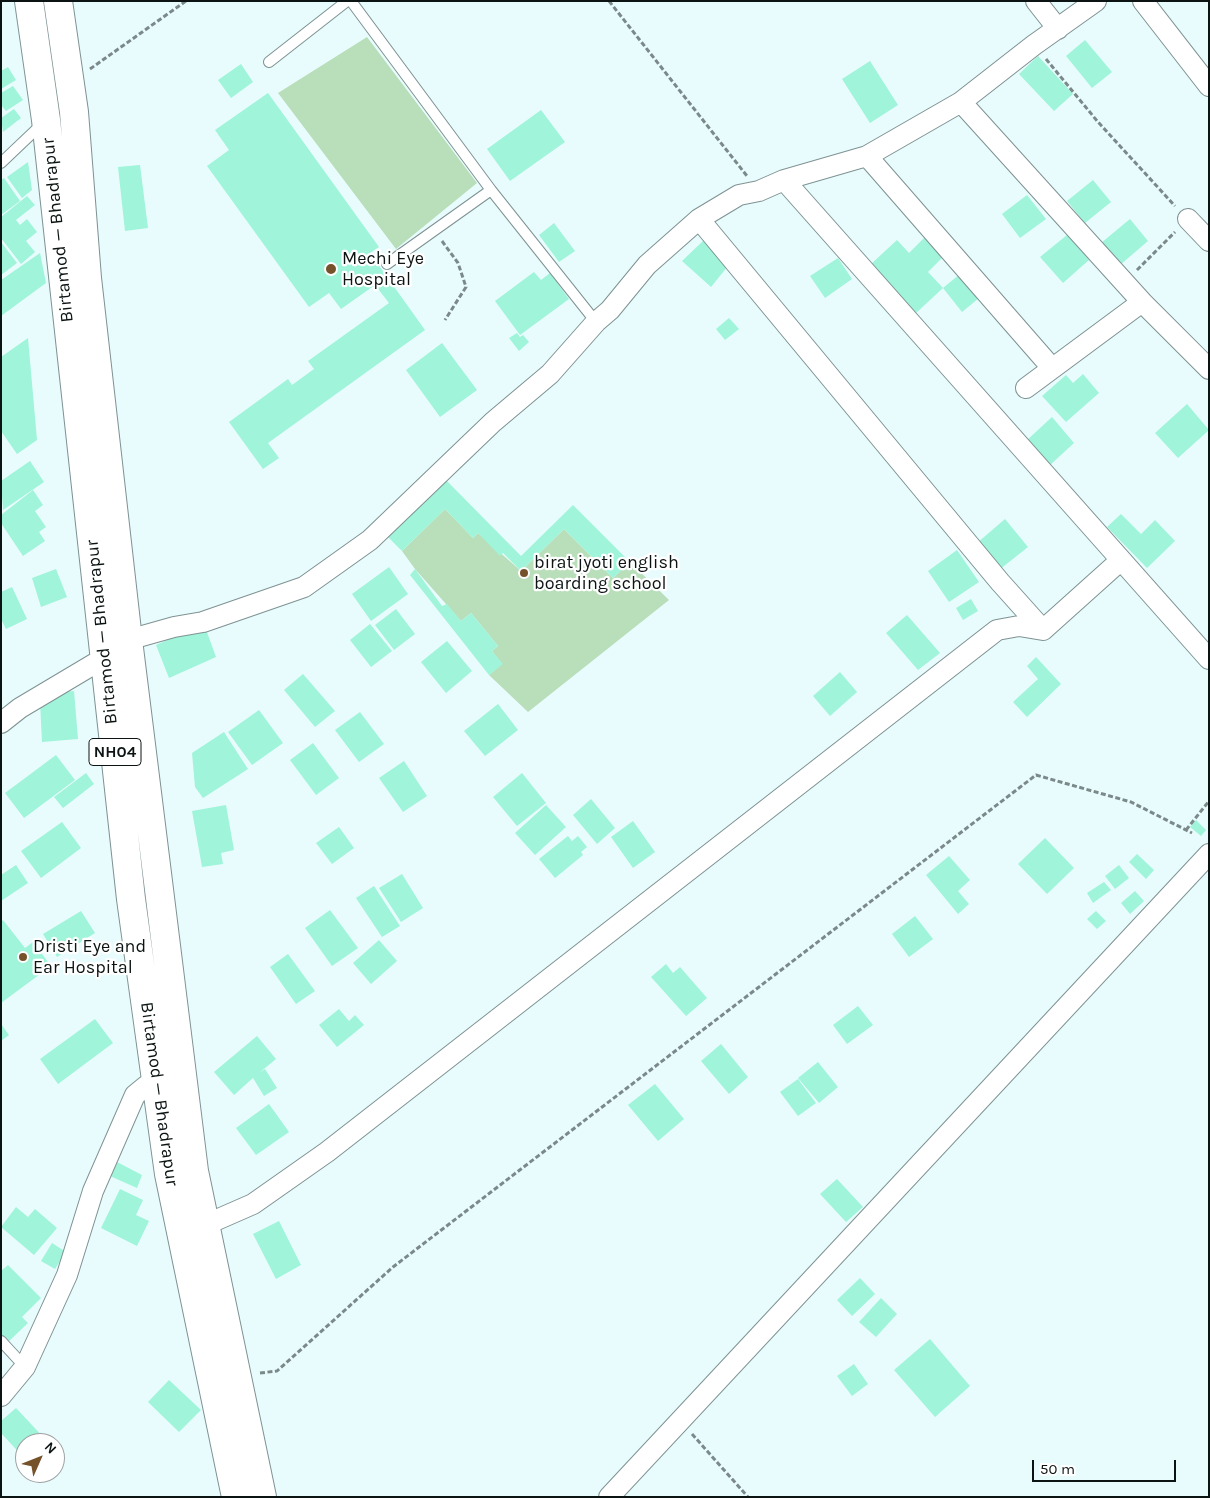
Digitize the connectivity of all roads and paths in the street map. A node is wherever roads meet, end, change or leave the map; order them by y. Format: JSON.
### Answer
{"nodes":[{"id":1,"x":29,"y":1,"type":"edge"},
{"id":2,"x":58,"y":1,"type":"edge"},
{"id":3,"x":186,"y":1,"type":"edge"},
{"id":4,"x":347,"y":1,"type":"edge"},
{"id":5,"x":351,"y":1,"type":"edge"},
{"id":6,"x":609,"y":1,"type":"edge"},
{"id":7,"x":1036,"y":1,"type":"edge"},
{"id":8,"x":1096,"y":1,"type":"edge"},
{"id":9,"x":1143,"y":1,"type":"edge"},
{"id":10,"x":1058,"y":29,"type":"junction"},
{"id":11,"x":1034,"y":45,"type":"junction"},
{"id":12,"x":269,"y":62,"type":"dead end"},
{"id":13,"x":89,"y":70,"type":"dead end"},
{"id":14,"x":1209,"y":86,"type":"edge"},
{"id":15,"x":961,"y":102,"type":"junction"},
{"id":16,"x":46,"y":120,"type":"junction"},
{"id":17,"x":867,"y":156,"type":"junction"},
{"id":18,"x":1,"y":163,"type":"edge"},
{"id":19,"x":784,"y":180,"type":"junction"},
{"id":20,"x":491,"y":190,"type":"junction"},
{"id":21,"x":759,"y":191,"type":"junction"},
{"id":22,"x":699,"y":219,"type":"junction"},
{"id":23,"x":1188,"y":220,"type":"junction"},
{"id":24,"x":434,"y":230,"type":"junction"},
{"id":25,"x":1209,"y":241,"type":"edge"},
{"id":26,"x":387,"y":264,"type":"dead end"},
{"id":27,"x":75,"y":277,"type":"junction"},
{"id":28,"x":1124,"y":283,"type":"junction"},
{"id":29,"x":1142,"y":302,"type":"junction"},
{"id":30,"x":444,"y":320,"type":"dead end"},
{"id":31,"x":596,"y":322,"type":"junction"},
{"id":32,"x":1052,"y":368,"type":"junction"},
{"id":33,"x":1209,"y":369,"type":"edge"},
{"id":34,"x":1026,"y":388,"type":"dead end"},
{"id":35,"x":1121,"y":560,"type":"junction"},
{"id":36,"x":1043,"y":630,"type":"junction"},
{"id":37,"x":128,"y":640,"type":"junction"},
{"id":38,"x":104,"y":658,"type":"junction"},
{"id":39,"x":1209,"y":660,"type":"edge"},
{"id":40,"x":1,"y":723,"type":"edge"},
{"id":41,"x":1209,"y":801,"type":"edge"},
{"id":42,"x":1186,"y":830,"type":"junction"},
{"id":43,"x":1192,"y":832,"type":"dead end"},
{"id":44,"x":1209,"y":854,"type":"edge"},
{"id":45,"x":162,"y":1030,"type":"junction"},
{"id":46,"x":156,"y":1083,"type":"junction"},
{"id":47,"x":205,"y":1225,"type":"junction"},
{"id":48,"x":1,"y":1341,"type":"edge"},
{"id":49,"x":25,"y":1367,"type":"junction"},
{"id":50,"x":237,"y":1376,"type":"junction"},
{"id":51,"x":1,"y":1396,"type":"edge"},
{"id":52,"x":680,"y":1420,"type":"junction"},
{"id":53,"x":236,"y":1497,"type":"edge"},
{"id":54,"x":262,"y":1497,"type":"edge"},
{"id":55,"x":609,"y":1497,"type":"edge"},
{"id":56,"x":748,"y":1497,"type":"edge"}],
"edges":[{"from":1,"to":16,"type":"main road","name":"Birtamod — Bhadrapur","number":"NH04"},
{"from":2,"to":27,"type":"main road","name":"Birtamod — Bhadrapur","number":"NH04"},
{"from":3,"to":13,"type":"path"},
{"from":4,"to":12,"type":"lane"},
{"from":5,"to":20,"type":"lane"},
{"from":6,"to":21,"type":"path"},
{"from":7,"to":10,"type":"street"},
{"from":8,"to":10,"type":"street"},
{"from":9,"to":14,"type":"street"},
{"from":10,"to":11,"type":"street"},
{"from":11,"to":15,"type":"street"},
{"from":11,"to":23,"type":"path"},
{"from":15,"to":17,"type":"street"},
{"from":15,"to":28,"type":"street"},
{"from":16,"to":18,"type":"lane"},
{"from":16,"to":27,"type":"main road","name":"Birtamod — Bhadrapur","number":"NH04"},
{"from":17,"to":19,"type":"street"},
{"from":17,"to":32,"type":"street"},
{"from":19,"to":21,"type":"street"},
{"from":19,"to":35,"type":"street"},
{"from":20,"to":24,"type":"lane"},
{"from":20,"to":31,"type":"lane"},
{"from":21,"to":22,"type":"street"},
{"from":22,"to":31,"type":"street"},
{"from":22,"to":36,"type":"street"},
{"from":23,"to":25,"type":"street"},
{"from":23,"to":28,"type":"path"},
{"from":24,"to":26,"type":"lane"},
{"from":24,"to":30,"type":"path"},
{"from":27,"to":37,"type":"main road","name":"Birtamod — Bhadrapur","number":"NH04"},
{"from":27,"to":38,"type":"main road","name":"Birtamod — Bhadrapur","number":"NH04"},
{"from":28,"to":29,"type":"street"},
{"from":29,"to":32,"type":"street"},
{"from":29,"to":33,"type":"street"},
{"from":31,"to":37,"type":"street"},
{"from":32,"to":34,"type":"street"},
{"from":35,"to":36,"type":"street"},
{"from":35,"to":39,"type":"street"},
{"from":36,"to":47,"type":"street"},
{"from":37,"to":38,"type":"street"},
{"from":37,"to":45,"type":"main road","name":"Birtamod — Bhadrapur","number":"NH04"},
{"from":38,"to":40,"type":"street"},
{"from":38,"to":45,"type":"main road","name":"Birtamod — Bhadrapur","number":"NH04"},
{"from":41,"to":42,"type":"path"},
{"from":42,"to":43,"type":"path"},
{"from":42,"to":50,"type":"path"},
{"from":44,"to":52,"type":"street"},
{"from":45,"to":46,"type":"main road","name":"Birtamod — Bhadrapur","number":"NH04"},
{"from":45,"to":47,"type":"main road","name":"Birtamod — Bhadrapur","number":"NH04"},
{"from":46,"to":49,"type":"street"},
{"from":46,"to":53,"type":"main road","name":"Birtamod — Bhadrapur","number":"NH04"},
{"from":47,"to":50,"type":"main road","name":"Birtamod — Bhadrapur","number":"NH04"},
{"from":48,"to":49,"type":"lane"},
{"from":49,"to":51,"type":"street"},
{"from":50,"to":54,"type":"main road","name":"Birtamod — Bhadrapur","number":"NH04"},
{"from":52,"to":55,"type":"street"},
{"from":52,"to":56,"type":"path"}]}
